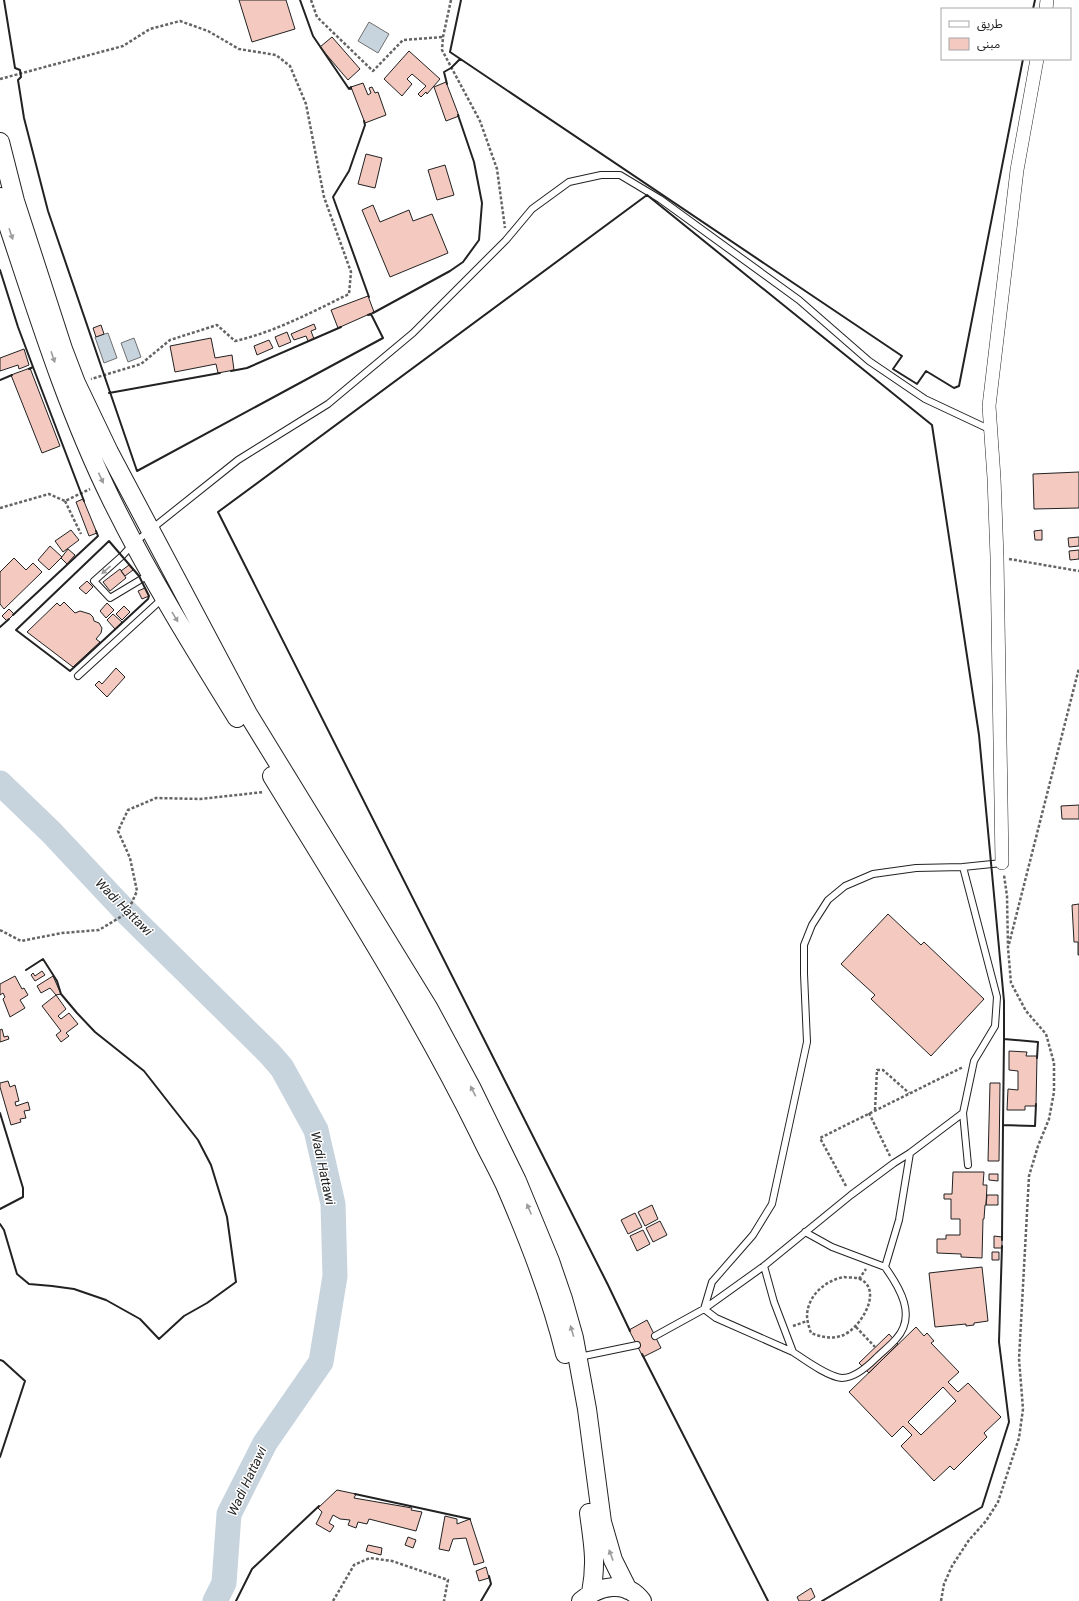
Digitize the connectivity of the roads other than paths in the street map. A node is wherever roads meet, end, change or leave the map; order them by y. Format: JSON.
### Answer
{"nodes":[{"id":1,"x":1037,"y":60,"type":"edge"},
{"id":2,"x":0,"y":142,"type":"edge"},
{"id":3,"x":0,"y":197,"type":"edge"},
{"id":4,"x":991,"y":430,"type":"junction"},
{"id":5,"x":150,"y":530,"type":"junction"},
{"id":6,"x":134,"y":543,"type":"junction"},
{"id":7,"x":150,"y":574,"type":"junction"},
{"id":8,"x":164,"y":598,"type":"junction"},
{"id":9,"x":78,"y":676,"type":"dead end"},
{"id":10,"x":1002,"y":863,"type":"joint"},
{"id":11,"x":963,"y":867,"type":"junction"},
{"id":12,"x":963,"y":1113,"type":"junction"},
{"id":13,"x":910,"y":1154,"type":"junction"},
{"id":14,"x":968,"y":1165,"type":"dead end"},
{"id":15,"x":805,"y":1232,"type":"junction"},
{"id":16,"x":764,"y":1266,"type":"junction"},
{"id":17,"x":885,"y":1267,"type":"junction"},
{"id":18,"x":704,"y":1309,"type":"junction"},
{"id":19,"x":655,"y":1336,"type":"dead end"},
{"id":20,"x":637,"y":1345,"type":"dead end"},
{"id":21,"x":793,"y":1352,"type":"junction"},
{"id":22,"x":578,"y":1357,"type":"junction"},
{"id":23,"x":635,"y":1596,"type":"edge"},
{"id":24,"x":586,"y":1597,"type":"edge"}],
"edges":[{"from":1,"to":4,"type":"street"},
{"from":2,"to":5,"type":"main road"},
{"from":3,"to":6,"type":"main road","one_way":true},
{"from":4,"to":5,"type":"lane"},
{"from":4,"to":10,"type":"street"},
{"from":5,"to":6,"type":"lane"},
{"from":22,"to":5,"type":"main road","one_way":true},
{"from":6,"to":7,"type":"main road"},
{"from":6,"to":7,"type":"lane","one_way":true},
{"from":7,"to":8,"type":"main road"},
{"from":8,"to":9,"type":"lane"},
{"from":8,"to":24,"type":"main road","one_way":true},
{"from":10,"to":11,"type":"lane"},
{"from":11,"to":12,"type":"lane"},
{"from":11,"to":18,"type":"lane"},
{"from":12,"to":13,"type":"lane"},
{"from":12,"to":14,"type":"lane"},
{"from":13,"to":15,"type":"lane"},
{"from":13,"to":17,"type":"lane"},
{"from":15,"to":16,"type":"lane"},
{"from":15,"to":17,"type":"lane"},
{"from":16,"to":18,"type":"lane"},
{"from":16,"to":21,"type":"lane"},
{"from":17,"to":21,"type":"lane"},
{"from":18,"to":19,"type":"lane"},
{"from":18,"to":21,"type":"lane"},
{"from":20,"to":22,"type":"lane"},
{"from":23,"to":22,"type":"main road","one_way":true},
{"from":23,"to":24,"type":"main road"}]}
